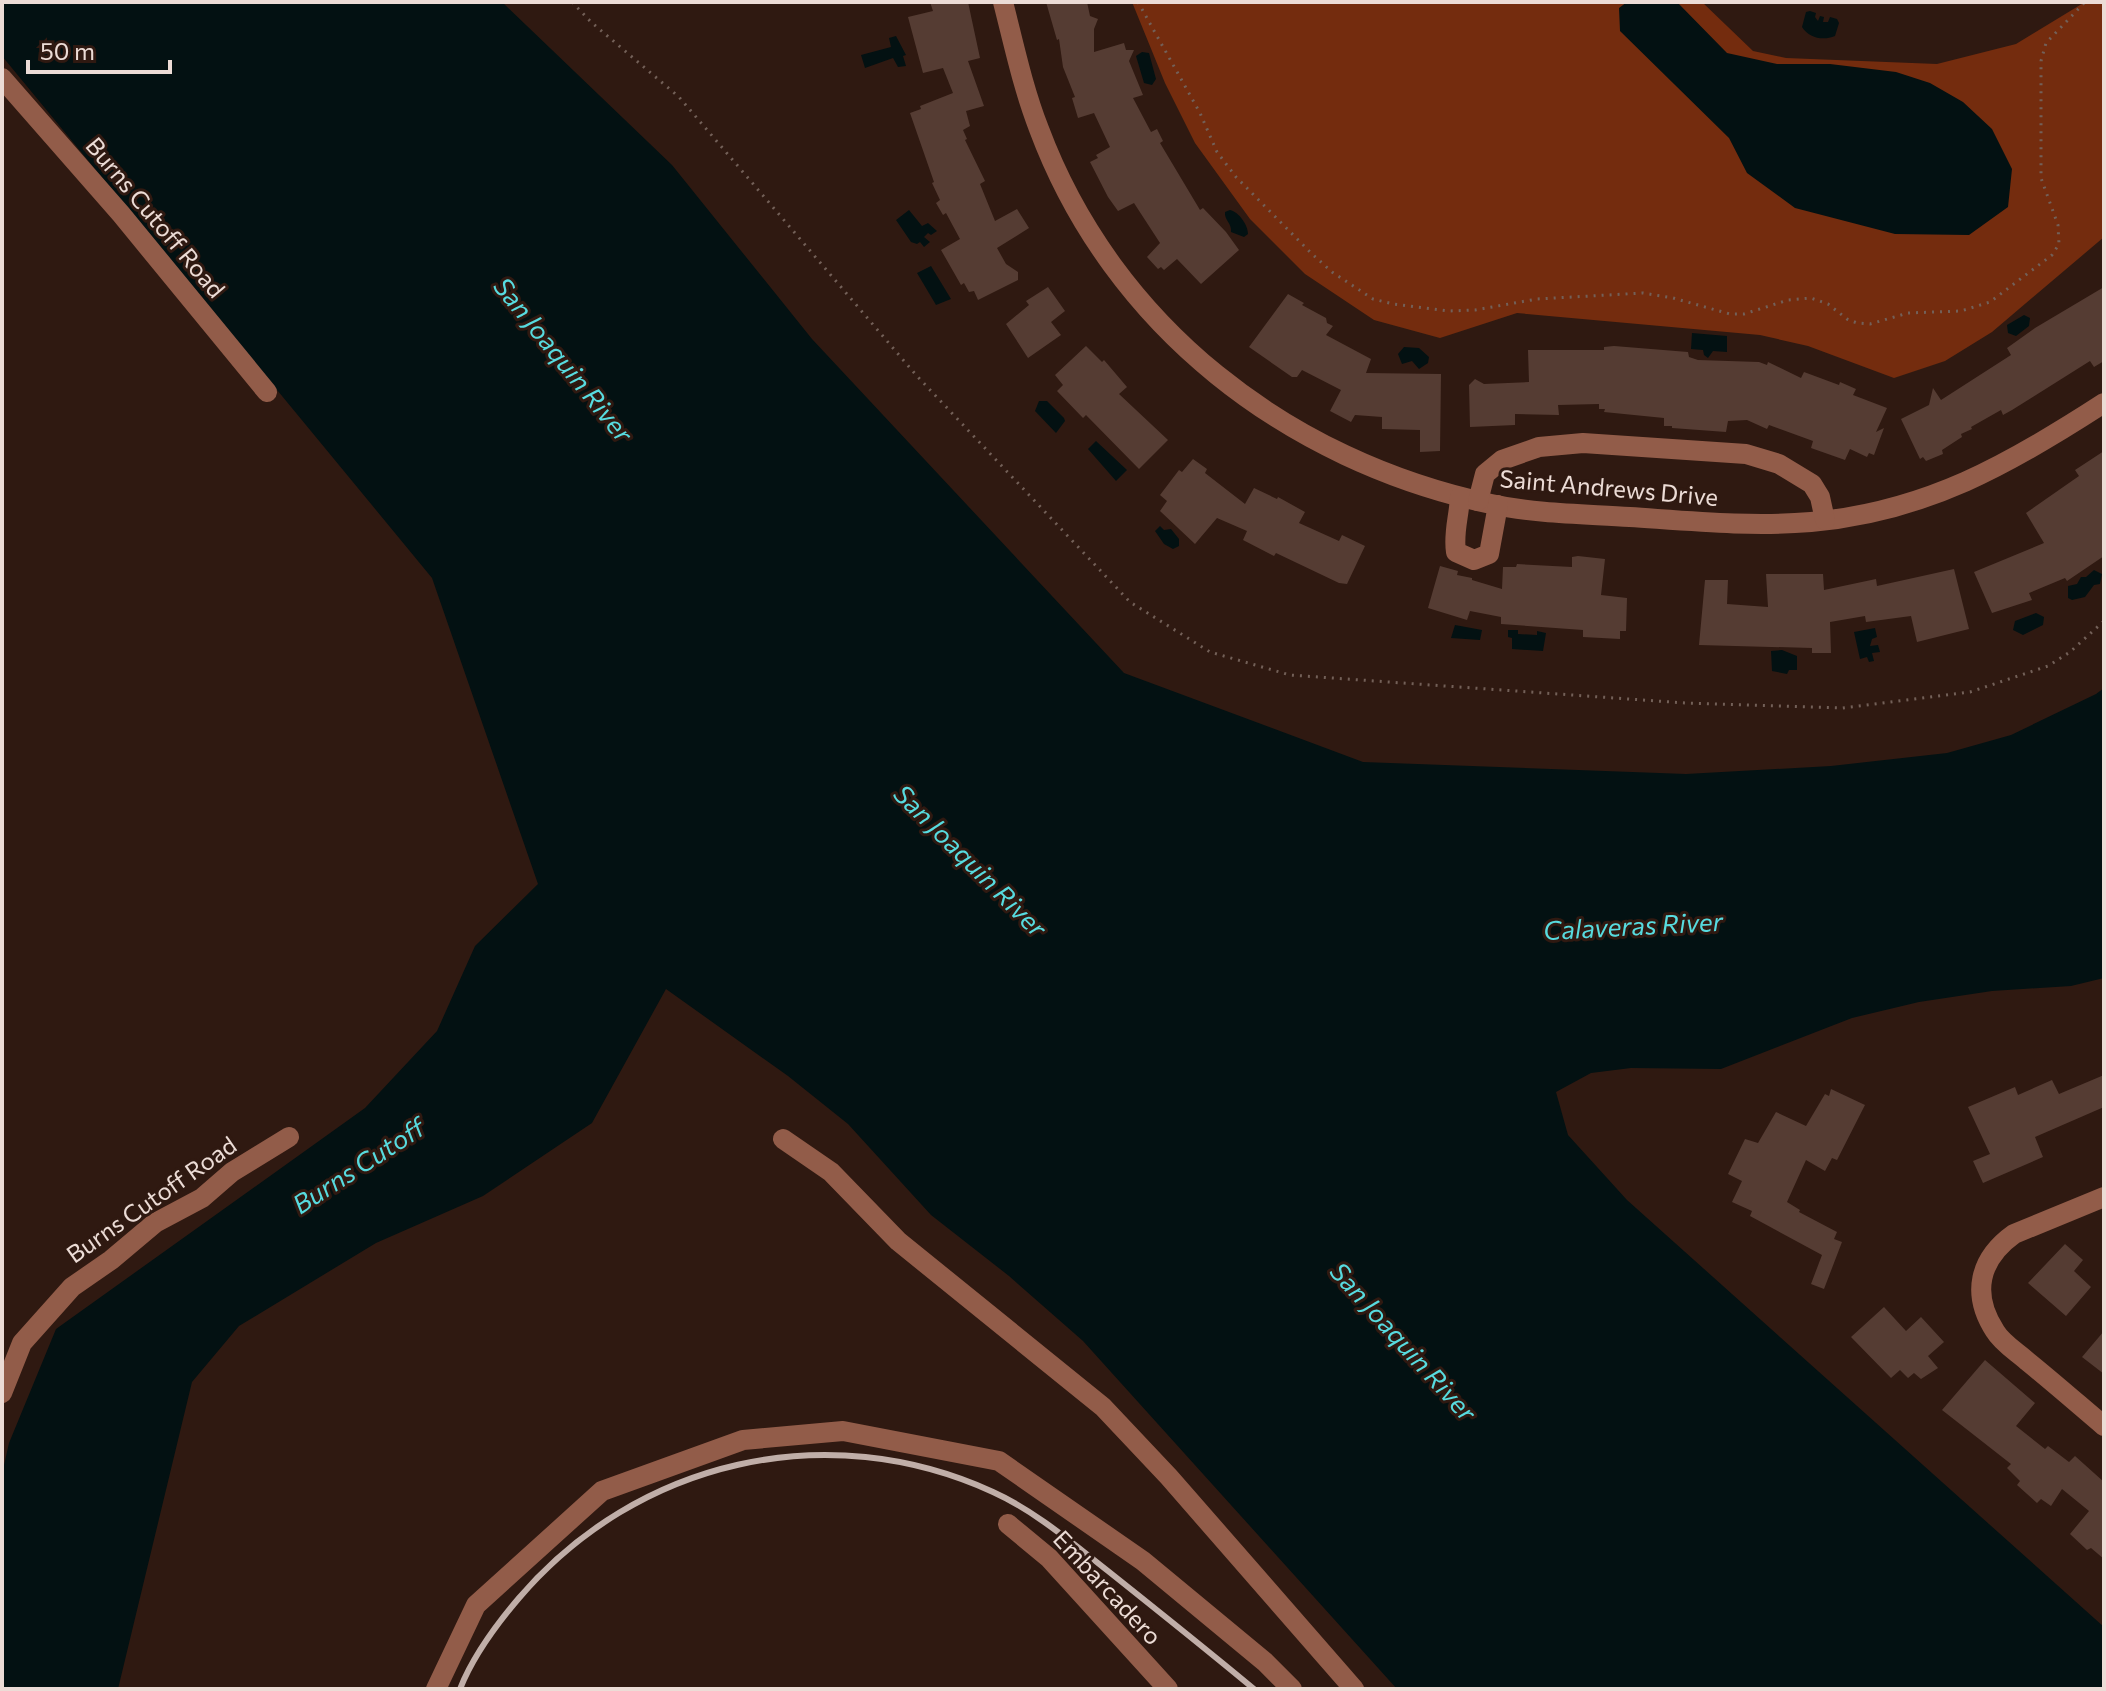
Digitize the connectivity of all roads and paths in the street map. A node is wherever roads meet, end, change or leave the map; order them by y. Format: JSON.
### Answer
{"nodes":[{"id":1,"x":572,"y":2,"type":"edge"},
{"id":2,"x":1003,"y":2,"type":"edge"},
{"id":3,"x":1138,"y":2,"type":"edge"},
{"id":4,"x":2085,"y":2,"type":"edge"},
{"id":5,"x":2,"y":78,"type":"edge"},
{"id":6,"x":267,"y":392,"type":"dead end"},
{"id":7,"x":2104,"y":403,"type":"edge"},
{"id":8,"x":1479,"y":501,"type":"junction"},
{"id":9,"x":1825,"y":520,"type":"junction"},
{"id":10,"x":2104,"y":621,"type":"edge"},
{"id":11,"x":289,"y":1137,"type":"dead end"},
{"id":12,"x":783,"y":1139,"type":"dead end"},
{"id":13,"x":2104,"y":1197,"type":"edge"},
{"id":14,"x":2,"y":1393,"type":"edge"},
{"id":15,"x":2104,"y":1426,"type":"edge"},
{"id":16,"x":1008,"y":1524,"type":"dead end"},
{"id":17,"x":436,"y":1689,"type":"edge"},
{"id":18,"x":1168,"y":1689,"type":"edge"},
{"id":19,"x":1292,"y":1689,"type":"edge"},
{"id":20,"x":1354,"y":1689,"type":"edge"}],
"edges":[{"from":1,"to":10,"type":"path"},
{"from":2,"to":8,"type":"street","name":"Saint Andrews Drive"},
{"from":3,"to":4,"type":"path"},
{"from":5,"to":6,"type":"street","name":"Burns Cutoff Road"},
{"from":7,"to":9,"type":"street","name":"Saint Andrews Drive"},
{"from":8,"to":9,"type":"street","name":"Saint Andrews Drive"},
{"from":8,"to":9,"type":"street"},
{"from":11,"to":14,"type":"street","name":"Burns Cutoff Road"},
{"from":12,"to":20,"type":"street"},
{"from":13,"to":15,"type":"street"},
{"from":16,"to":18,"type":"street","name":"Embarcadero"},
{"from":17,"to":19,"type":"street"}]}
